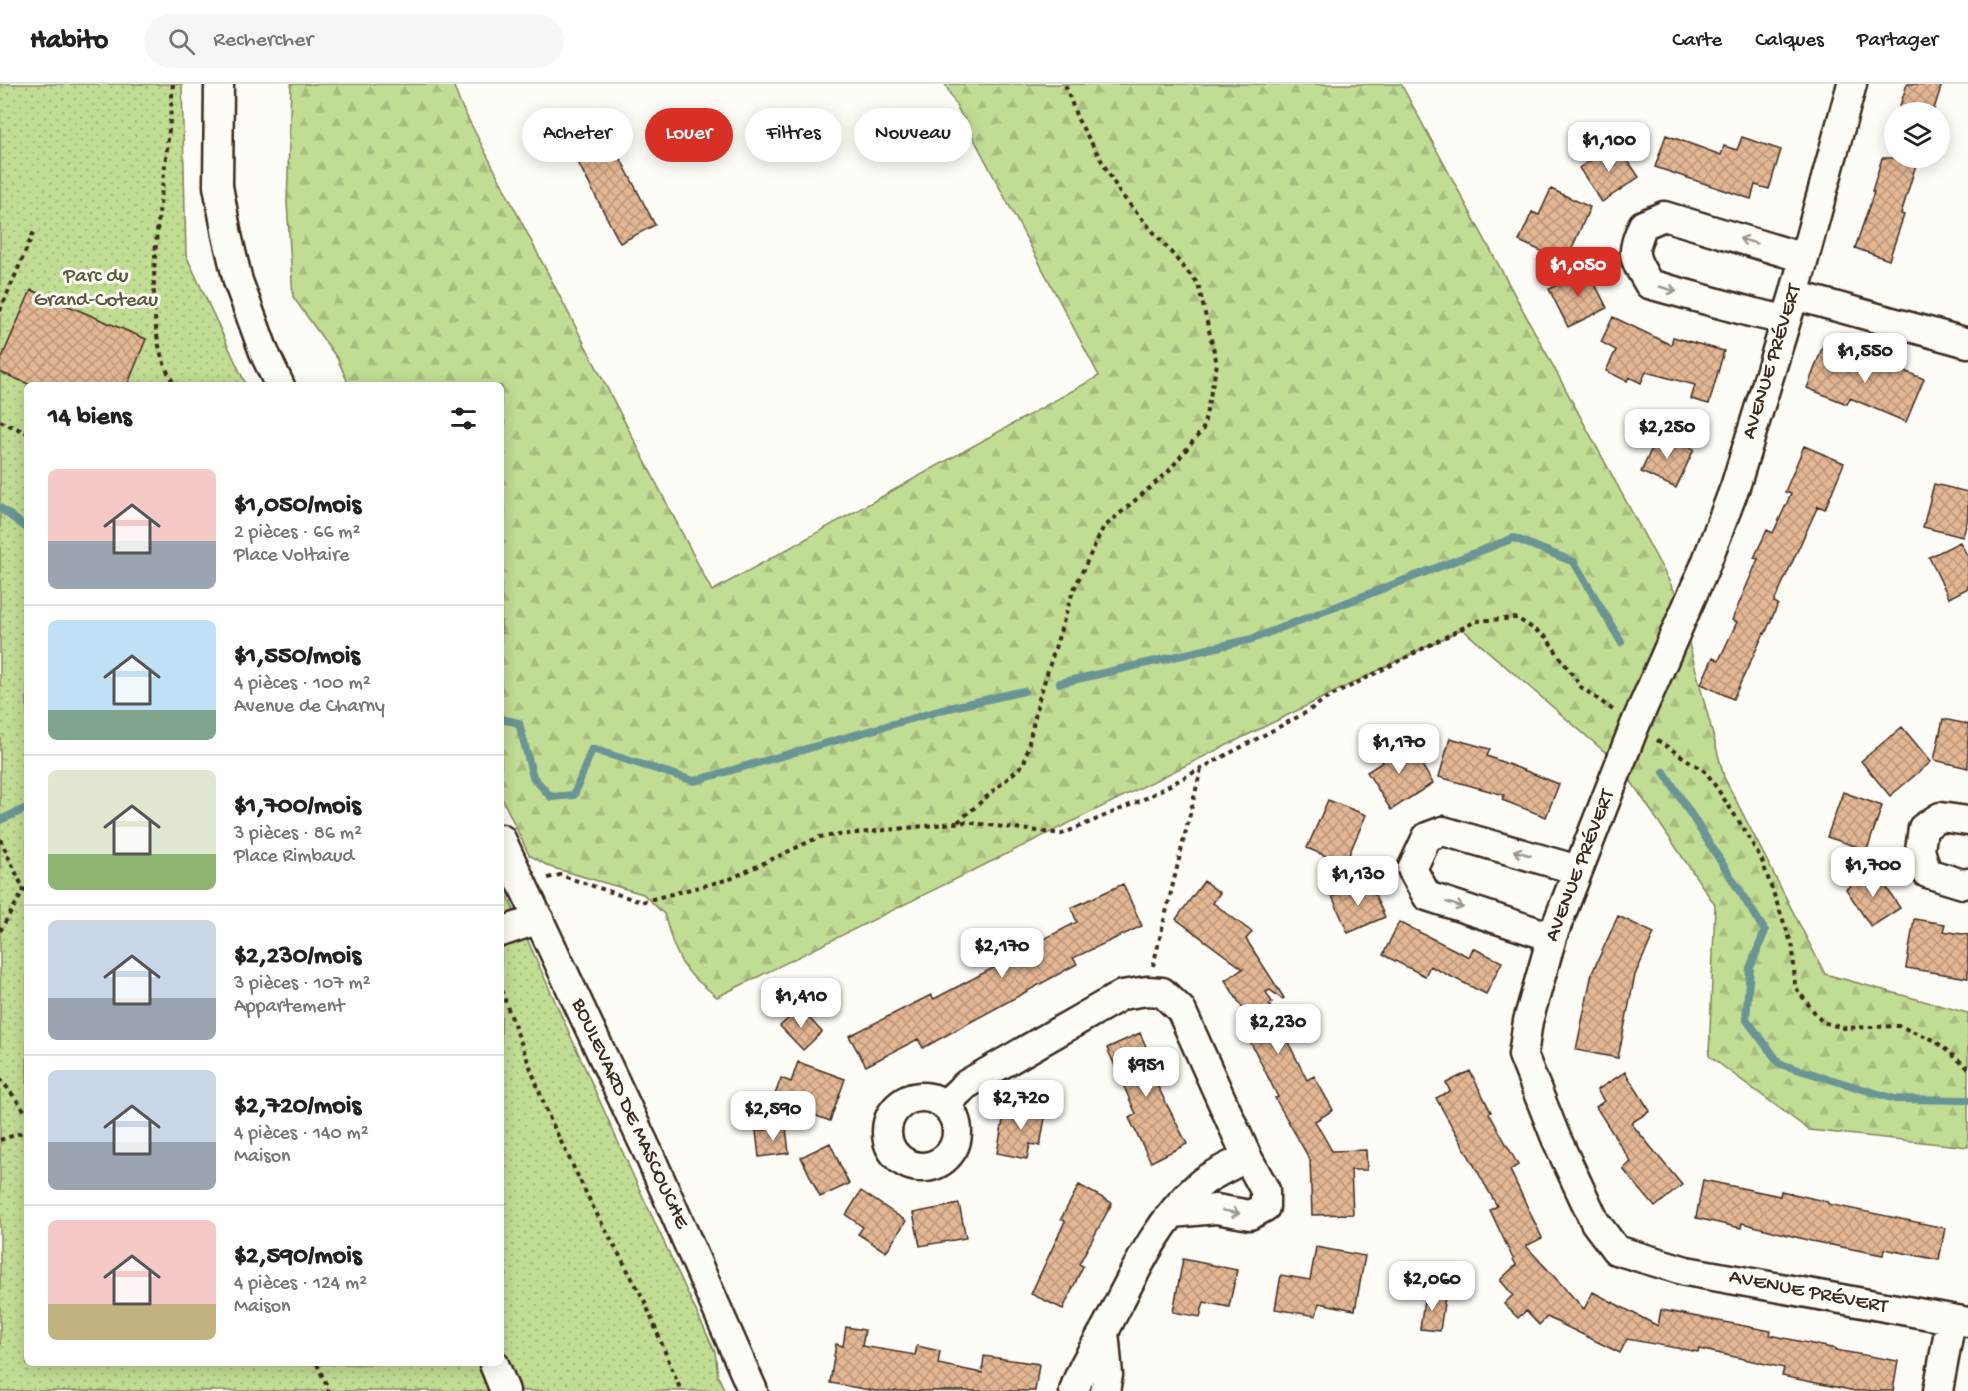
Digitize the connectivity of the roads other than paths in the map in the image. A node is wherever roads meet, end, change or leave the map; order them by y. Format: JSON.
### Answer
{"nodes":[{"id":1,"x":219,"y":84,"type":"edge"},
{"id":2,"x":1852,"y":84,"type":"edge"},
{"id":3,"x":1804,"y":258,"type":"junction"},
{"id":4,"x":1790,"y":308,"type":"junction"},
{"id":5,"x":1968,"y":343,"type":"edge"},
{"id":6,"x":278,"y":382,"type":"edge"},
{"id":7,"x":1968,"y":821,"type":"edge"},
{"id":8,"x":504,"y":845,"type":"edge"},
{"id":9,"x":1578,"y":870,"type":"junction"},
{"id":10,"x":1968,"y":883,"type":"edge"},
{"id":11,"x":539,"y":919,"type":"junction"},
{"id":12,"x":504,"y":931,"type":"edge"},
{"id":13,"x":1552,"y":937,"type":"junction"},
{"id":14,"x":944,"y":1105,"type":"dead end"},
{"id":15,"x":1247,"y":1157,"type":"junction"},
{"id":16,"x":1173,"y":1213,"type":"junction"},
{"id":17,"x":1959,"y":1321,"type":"edge"},
{"id":18,"x":1104,"y":1331,"type":"junction"},
{"id":19,"x":495,"y":1366,"type":"edge"},
{"id":20,"x":505,"y":1391,"type":"edge"},
{"id":21,"x":753,"y":1391,"type":"edge"},
{"id":22,"x":1074,"y":1391,"type":"edge"},
{"id":23,"x":1105,"y":1391,"type":"edge"},
{"id":24,"x":1938,"y":1391,"type":"edge"}],
"edges":[{"from":1,"to":6,"type":"street"},
{"from":2,"to":3,"type":"street","name":"AVENUE PRÉVERT"},
{"from":3,"to":4,"type":"street","name":"AVENUE PRÉVERT"},
{"from":3,"to":4,"type":"street","one_way":true},
{"from":4,"to":5,"type":"street"},
{"from":4,"to":9,"type":"street","name":"AVENUE PRÉVERT"},
{"from":7,"to":10,"type":"street"},
{"from":8,"to":11,"type":"street","name":"BOULEVARD DE MASCOUCHE"},
{"from":9,"to":13,"type":"street","name":"AVENUE PRÉVERT"},
{"from":9,"to":13,"type":"street","one_way":true},
{"from":11,"to":12,"type":"street"},
{"from":11,"to":21,"type":"street","name":"BOULEVARD DE MASCOUCHE"},
{"from":13,"to":17,"type":"street","name":"AVENUE PRÉVERT"},
{"from":14,"to":15,"type":"street"},
{"from":15,"to":16,"type":"street"},
{"from":16,"to":15,"type":"street","one_way":true},
{"from":16,"to":18,"type":"street"},
{"from":17,"to":24,"type":"street","name":"AVENUE PRÉVERT"},
{"from":18,"to":22,"type":"street"},
{"from":18,"to":23,"type":"street"},
{"from":19,"to":20,"type":"street"}]}
